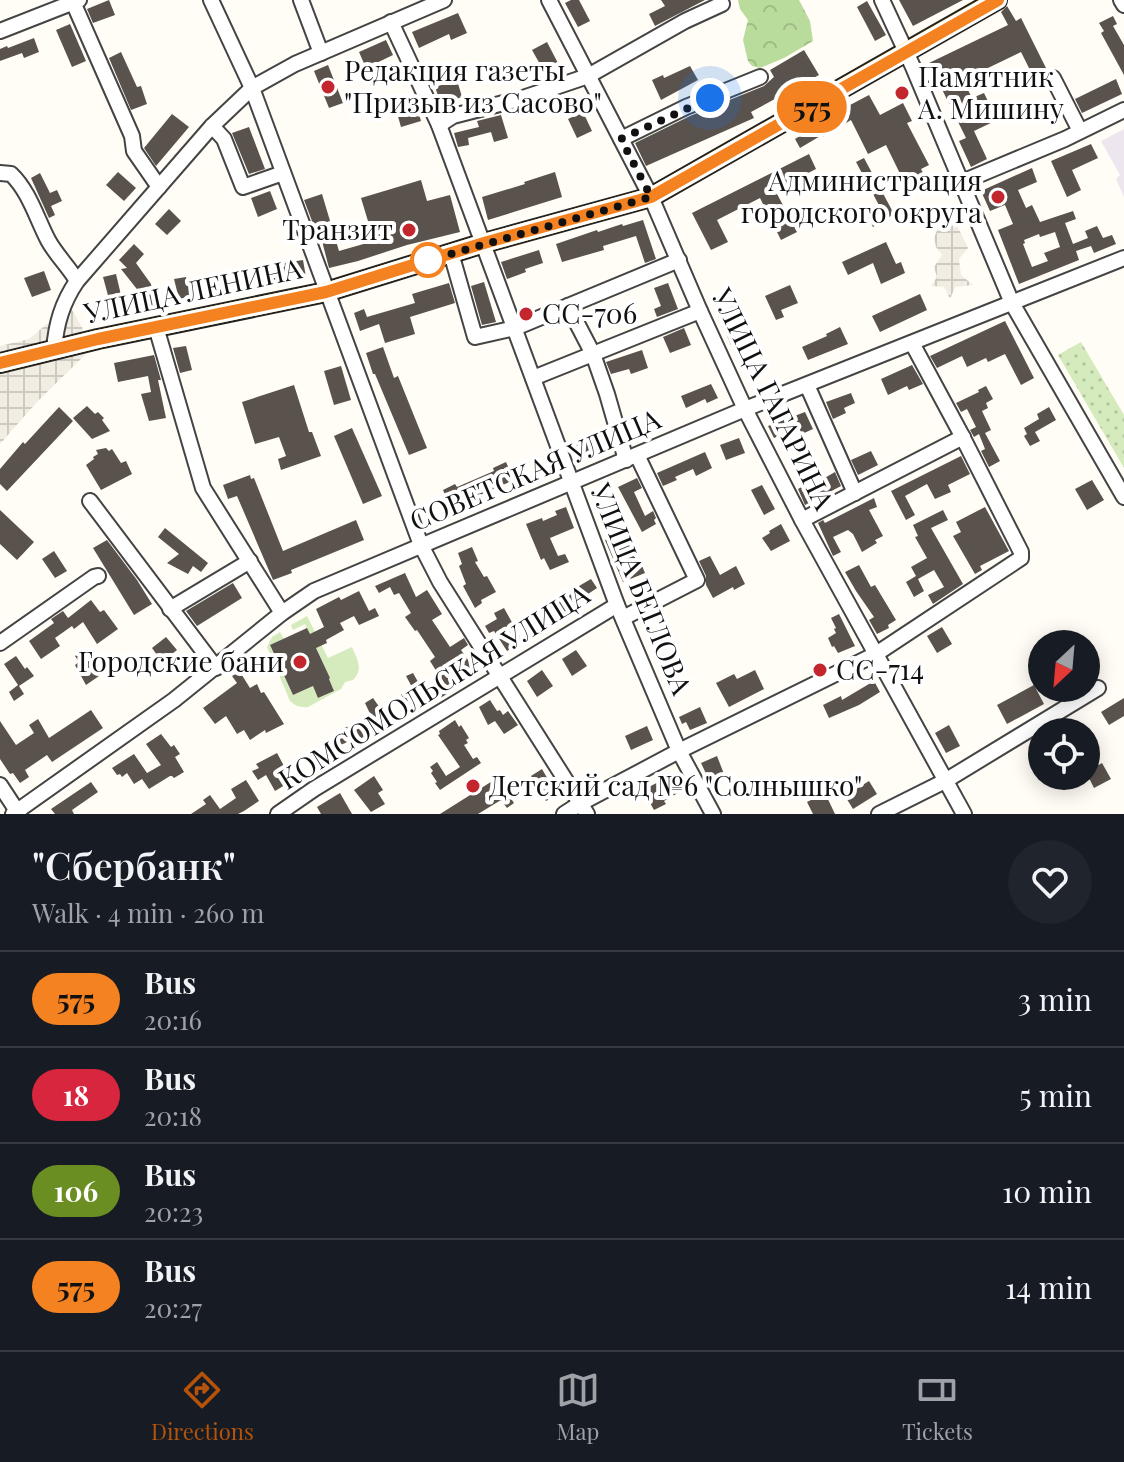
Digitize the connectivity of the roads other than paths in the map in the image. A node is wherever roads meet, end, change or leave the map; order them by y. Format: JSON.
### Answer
{"nodes":[{"id":1,"x":211,"y":0,"type":"edge"},
{"id":2,"x":301,"y":0,"type":"edge"},
{"id":3,"x":444,"y":0,"type":"edge"},
{"id":4,"x":549,"y":0,"type":"edge"},
{"id":5,"x":882,"y":0,"type":"edge"},
{"id":6,"x":997,"y":0,"type":"edge"},
{"id":7,"x":76,"y":1,"type":"edge"},
{"id":8,"x":722,"y":4,"type":"dead end"},
{"id":9,"x":391,"y":22,"type":"junction"},
{"id":10,"x":0,"y":31,"type":"edge"},
{"id":11,"x":906,"y":52,"type":"junction"},
{"id":12,"x":321,"y":53,"type":"junction"},
{"id":13,"x":588,"y":76,"type":"junction"},
{"id":14,"x":760,"y":77,"type":"dead end"},
{"id":15,"x":1053,"y":78,"type":"dead end"},
{"id":16,"x":252,"y":88,"type":"junction"},
{"id":17,"x":1124,"y":110,"type":"edge"},
{"id":18,"x":439,"y":125,"type":"junction"},
{"id":19,"x":212,"y":126,"type":"junction"},
{"id":20,"x":1080,"y":131,"type":"junction"},
{"id":21,"x":621,"y":139,"type":"junction"},
{"id":22,"x":0,"y":173,"type":"edge"},
{"id":23,"x":283,"y":173,"type":"junction"},
{"id":24,"x":962,"y":182,"type":"junction"},
{"id":25,"x":159,"y":187,"type":"junction"},
{"id":26,"x":651,"y":197,"type":"junction"},
{"id":27,"x":484,"y":243,"type":"junction"},
{"id":28,"x":451,"y":253,"type":"junction"},
{"id":29,"x":1124,"y":258,"type":"edge"},
{"id":30,"x":679,"y":260,"type":"junction"},
{"id":31,"x":77,"y":281,"type":"junction"},
{"id":32,"x":326,"y":292,"type":"junction"},
{"id":33,"x":1012,"y":303,"type":"junction"},
{"id":34,"x":568,"y":306,"type":"junction"},
{"id":35,"x":700,"y":311,"type":"junction"},
{"id":36,"x":156,"y":327,"type":"junction"},
{"id":37,"x":515,"y":328,"type":"junction"},
{"id":38,"x":912,"y":343,"type":"junction"},
{"id":39,"x":54,"y":350,"type":"junction"},
{"id":40,"x":593,"y":354,"type":"junction"},
{"id":41,"x":0,"y":363,"type":"edge"},
{"id":42,"x":533,"y":378,"type":"junction"},
{"id":43,"x":807,"y":385,"type":"junction"},
{"id":44,"x":745,"y":409,"type":"junction"},
{"id":45,"x":963,"y":437,"type":"junction"},
{"id":46,"x":632,"y":458,"type":"junction"},
{"id":47,"x":571,"y":483,"type":"junction"},
{"id":48,"x":1122,"y":487,"type":"edge"},
{"id":49,"x":855,"y":493,"type":"junction"},
{"id":50,"x":90,"y":501,"type":"dead end"},
{"id":51,"x":802,"y":520,"type":"junction"},
{"id":52,"x":421,"y":545,"type":"junction"},
{"id":53,"x":250,"y":561,"type":"junction"},
{"id":54,"x":98,"y":576,"type":"dead end"},
{"id":55,"x":170,"y":609,"type":"junction"},
{"id":56,"x":620,"y":612,"type":"junction"},
{"id":57,"x":282,"y":613,"type":"junction"},
{"id":58,"x":0,"y":643,"type":"edge"},
{"id":59,"x":876,"y":654,"type":"junction"},
{"id":60,"x":216,"y":668,"type":"junction"},
{"id":61,"x":499,"y":677,"type":"junction"},
{"id":62,"x":1075,"y":702,"type":"edge"},
{"id":63,"x":679,"y":751,"type":"junction"},
{"id":64,"x":945,"y":781,"type":"junction"},
{"id":65,"x":0,"y":785,"type":"edge"},
{"id":66,"x":584,"y":808,"type":"edge"},
{"id":67,"x":16,"y":813,"type":"edge"},
{"id":68,"x":278,"y":814,"type":"edge"},
{"id":69,"x":564,"y":814,"type":"edge"},
{"id":70,"x":713,"y":814,"type":"edge"},
{"id":71,"x":879,"y":814,"type":"edge"},
{"id":72,"x":964,"y":814,"type":"edge"}],
"edges":[{"from":1,"to":16,"type":"street"},
{"from":2,"to":12,"type":"street"},
{"from":3,"to":9,"type":"street"},
{"from":4,"to":13,"type":"street","name":"УЛИЦА ГАГАРИНА"},
{"from":5,"to":11,"type":"street"},
{"from":6,"to":11,"type":"main road","name":"УЛИЦА ЛЕНИНА"},
{"from":7,"to":10,"type":"street"},
{"from":7,"to":25,"type":"street"},
{"from":8,"to":13,"type":"street"},
{"from":9,"to":12,"type":"street"},
{"from":9,"to":18,"type":"street","name":"УЛИЦА БЕГЛОВА"},
{"from":11,"to":24,"type":"street"},
{"from":11,"to":26,"type":"main road","name":"УЛИЦА ЛЕНИНА"},
{"from":12,"to":16,"type":"street"},
{"from":13,"to":18,"type":"street"},
{"from":13,"to":21,"type":"street","name":"УЛИЦА ГАГАРИНА"},
{"from":14,"to":21,"type":"street"},
{"from":15,"to":20,"type":"street"},
{"from":16,"to":19,"type":"street"},
{"from":16,"to":23,"type":"street"},
{"from":17,"to":20,"type":"street"},
{"from":18,"to":27,"type":"street","name":"УЛИЦА БЕГЛОВА"},
{"from":19,"to":23,"type":"street"},
{"from":19,"to":25,"type":"street"},
{"from":20,"to":24,"type":"street"},
{"from":21,"to":26,"type":"street","name":"УЛИЦА ГАГАРИНА"},
{"from":22,"to":31,"type":"street"},
{"from":23,"to":32,"type":"street"},
{"from":24,"to":33,"type":"street"},
{"from":25,"to":31,"type":"street"},
{"from":26,"to":27,"type":"main road","name":"УЛИЦА ЛЕНИНА"},
{"from":26,"to":30,"type":"street","name":"УЛИЦА ГАГАРИНА"},
{"from":27,"to":28,"type":"main road","name":"УЛИЦА ЛЕНИНА"},
{"from":27,"to":37,"type":"street","name":"УЛИЦА БЕГЛОВА"},
{"from":28,"to":32,"type":"main road","name":"УЛИЦА ЛЕНИНА"},
{"from":28,"to":37,"type":"street"},
{"from":29,"to":33,"type":"street","name":"СОВЕТСКАЯ УЛИЦА"},
{"from":30,"to":34,"type":"street"},
{"from":30,"to":35,"type":"street","name":"УЛИЦА ГАГАРИНА"},
{"from":31,"to":39,"type":"street"},
{"from":32,"to":36,"type":"main road","name":"УЛИЦА ЛЕНИНА"},
{"from":32,"to":52,"type":"street"},
{"from":33,"to":38,"type":"street","name":"СОВЕТСКАЯ УЛИЦА"},
{"from":33,"to":48,"type":"street"},
{"from":34,"to":37,"type":"street"},
{"from":34,"to":40,"type":"street"},
{"from":35,"to":40,"type":"street"},
{"from":35,"to":44,"type":"street","name":"УЛИЦА ГАГАРИНА"},
{"from":36,"to":39,"type":"main road","name":"УЛИЦА ЛЕНИНА"},
{"from":36,"to":53,"type":"street"},
{"from":37,"to":42,"type":"street","name":"УЛИЦА БЕГЛОВА"},
{"from":38,"to":43,"type":"street","name":"СОВЕТСКАЯ УЛИЦА"},
{"from":38,"to":45,"type":"street"},
{"from":39,"to":41,"type":"main road","name":"УЛИЦА ЛЕНИНА"},
{"from":40,"to":42,"type":"street"},
{"from":40,"to":46,"type":"street"},
{"from":42,"to":47,"type":"street","name":"УЛИЦА БЕГЛОВА"},
{"from":43,"to":44,"type":"street","name":"СОВЕТСКАЯ УЛИЦА"},
{"from":43,"to":49,"type":"street"},
{"from":44,"to":46,"type":"street","name":"СОВЕТСКАЯ УЛИЦА"},
{"from":44,"to":51,"type":"street","name":"УЛИЦА ГАГАРИНА"},
{"from":45,"to":49,"type":"street"},
{"from":45,"to":59,"type":"street"},
{"from":46,"to":47,"type":"street","name":"СОВЕТСКАЯ УЛИЦА"},
{"from":46,"to":56,"type":"street","name":"КОМСОМОЛЬСКАЯ УЛИЦА"},
{"from":47,"to":52,"type":"street","name":"СОВЕТСКАЯ УЛИЦА"},
{"from":47,"to":56,"type":"street","name":"УЛИЦА БЕГЛОВА"},
{"from":49,"to":51,"type":"street"},
{"from":50,"to":55,"type":"street"},
{"from":51,"to":59,"type":"street","name":"УЛИЦА ГАГАРИНА"},
{"from":52,"to":57,"type":"street","name":"СОВЕТСКАЯ УЛИЦА"},
{"from":52,"to":61,"type":"street"},
{"from":53,"to":55,"type":"street"},
{"from":53,"to":57,"type":"street"},
{"from":54,"to":58,"type":"street"},
{"from":55,"to":60,"type":"street"},
{"from":56,"to":61,"type":"street","name":"КОМСОМОЛЬСКАЯ УЛИЦА"},
{"from":56,"to":63,"type":"street","name":"УЛИЦА БЕГЛОВА"},
{"from":57,"to":60,"type":"street","name":"СОВЕТСКАЯ УЛИЦА"},
{"from":59,"to":63,"type":"street"},
{"from":59,"to":64,"type":"street","name":"УЛИЦА ГАГАРИНА"},
{"from":60,"to":67,"type":"street","name":"СОВЕТСКАЯ УЛИЦА"},
{"from":61,"to":66,"type":"street"},
{"from":61,"to":68,"type":"street","name":"КОМСОМОЛЬСКАЯ УЛИЦА"},
{"from":62,"to":64,"type":"street"},
{"from":63,"to":66,"type":"street"},
{"from":63,"to":70,"type":"street","name":"УЛИЦА БЕГЛОВА"},
{"from":64,"to":71,"type":"street"},
{"from":64,"to":72,"type":"street","name":"УЛИЦА ГАГАРИНА"},
{"from":65,"to":67,"type":"street"},
{"from":66,"to":69,"type":"street"}]}
